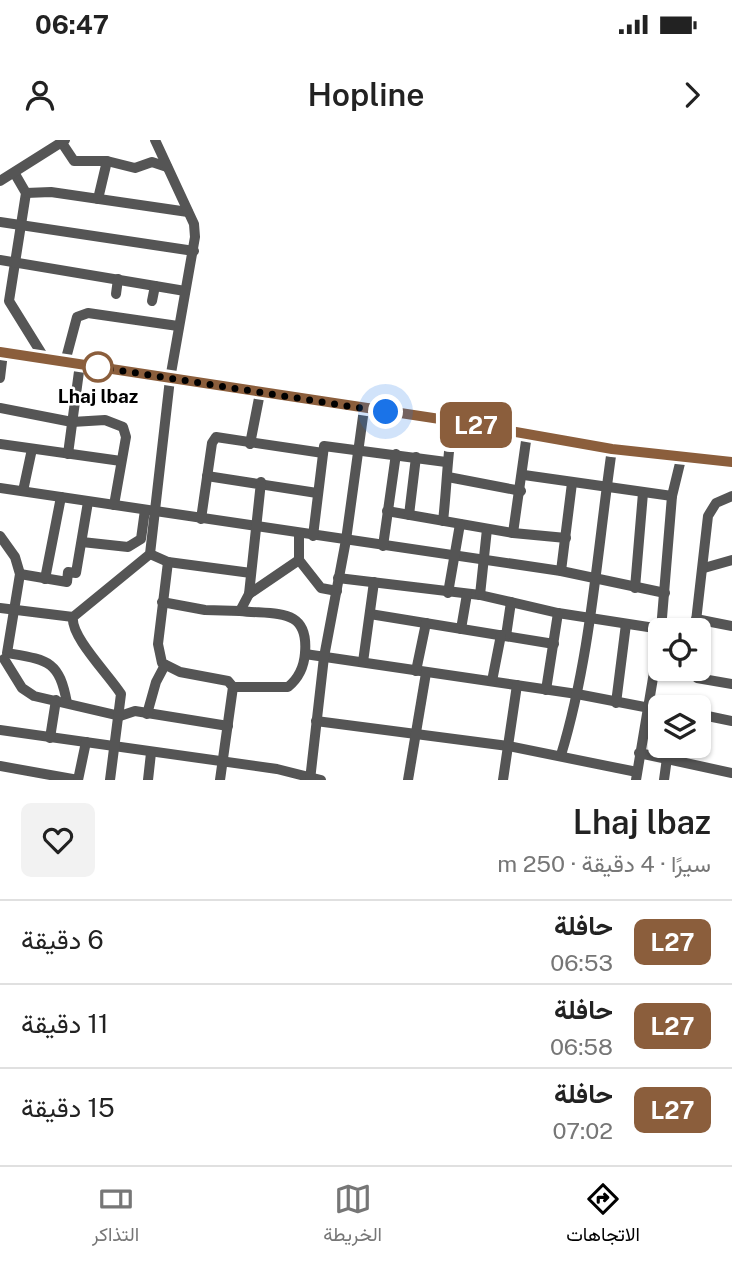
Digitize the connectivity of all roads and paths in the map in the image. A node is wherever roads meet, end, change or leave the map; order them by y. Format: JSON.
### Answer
{"nodes":[{"id":1,"x":155,"y":140,"type":"edge"},
{"id":2,"x":63,"y":142,"type":"edge"},
{"id":3,"x":107,"y":160,"type":"junction"},
{"id":4,"x":167,"y":167,"type":"junction"},
{"id":5,"x":15,"y":174,"type":"junction"},
{"id":6,"x":0,"y":181,"type":"edge"},
{"id":7,"x":26,"y":192,"type":"junction"},
{"id":8,"x":98,"y":199,"type":"junction"},
{"id":9,"x":188,"y":212,"type":"junction"},
{"id":10,"x":0,"y":222,"type":"edge"},
{"id":11,"x":20,"y":225,"type":"junction"},
{"id":12,"x":194,"y":251,"type":"junction"},
{"id":13,"x":0,"y":260,"type":"edge"},
{"id":14,"x":14,"y":262,"type":"junction"},
{"id":15,"x":118,"y":279,"type":"junction"},
{"id":16,"x":155,"y":286,"type":"junction"},
{"id":17,"x":184,"y":291,"type":"junction"},
{"id":18,"x":116,"y":294,"type":"dead end"},
{"id":19,"x":4,"y":300,"type":"edge"},
{"id":20,"x":152,"y":301,"type":"dead end"},
{"id":21,"x":178,"y":326,"type":"junction"},
{"id":22,"x":1,"y":353,"type":"edge"},
{"id":23,"x":45,"y":359,"type":"junction"},
{"id":24,"x":65,"y":362,"type":"junction"},
{"id":25,"x":80,"y":364,"type":"junction"},
{"id":26,"x":0,"y":378,"type":"edge"},
{"id":27,"x":170,"y":379,"type":"junction"},
{"id":28,"x":260,"y":393,"type":"junction"},
{"id":29,"x":0,"y":408,"type":"edge"},
{"id":30,"x":363,"y":409,"type":"junction"},
{"id":31,"x":453,"y":421,"type":"junction"},
{"id":32,"x":72,"y":422,"type":"junction"},
{"id":33,"x":527,"y":434,"type":"junction"},
{"id":34,"x":0,"y":444,"type":"edge"},
{"id":35,"x":250,"y":444,"type":"junction"},
{"id":36,"x":32,"y":449,"type":"junction"},
{"id":37,"x":612,"y":449,"type":"junction"},
{"id":38,"x":359,"y":451,"type":"junction"},
{"id":39,"x":323,"y":453,"type":"junction"},
{"id":40,"x":68,"y":454,"type":"junction"},
{"id":41,"x":396,"y":454,"type":"junction"},
{"id":42,"x":682,"y":455,"type":"junction"},
{"id":43,"x":416,"y":457,"type":"junction"},
{"id":44,"x":121,"y":461,"type":"junction"},
{"id":45,"x":446,"y":462,"type":"junction"},
{"id":46,"x":732,"y":462,"type":"edge"},
{"id":47,"x":524,"y":475,"type":"junction"},
{"id":48,"x":207,"y":476,"type":"junction"},
{"id":49,"x":448,"y":477,"type":"junction"},
{"id":50,"x":261,"y":482,"type":"junction"},
{"id":51,"x":572,"y":483,"type":"junction"},
{"id":52,"x":606,"y":487,"type":"junction"},
{"id":53,"x":0,"y":488,"type":"edge"},
{"id":54,"x":23,"y":491,"type":"junction"},
{"id":55,"x":521,"y":491,"type":"junction"},
{"id":56,"x":317,"y":493,"type":"junction"},
{"id":57,"x":643,"y":493,"type":"junction"},
{"id":58,"x":672,"y":496,"type":"junction"},
{"id":59,"x":732,"y":496,"type":"edge"},
{"id":60,"x":61,"y":497,"type":"junction"},
{"id":61,"x":88,"y":502,"type":"junction"},
{"id":62,"x":114,"y":505,"type":"junction"},
{"id":63,"x":149,"y":511,"type":"junction"},
{"id":64,"x":387,"y":511,"type":"junction"},
{"id":65,"x":409,"y":515,"type":"junction"},
{"id":66,"x":201,"y":519,"type":"junction"},
{"id":67,"x":443,"y":521,"type":"junction"},
{"id":68,"x":460,"y":524,"type":"junction"},
{"id":69,"x":256,"y":527,"type":"junction"},
{"id":70,"x":488,"y":529,"type":"junction"},
{"id":71,"x":513,"y":533,"type":"junction"},
{"id":72,"x":299,"y":534,"type":"junction"},
{"id":73,"x":0,"y":536,"type":"edge"},
{"id":74,"x":313,"y":536,"type":"junction"},
{"id":75,"x":566,"y":538,"type":"junction"},
{"id":76,"x":346,"y":540,"type":"junction"},
{"id":77,"x":82,"y":542,"type":"junction"},
{"id":78,"x":383,"y":546,"type":"junction"},
{"id":79,"x":150,"y":554,"type":"junction"},
{"id":80,"x":455,"y":557,"type":"junction"},
{"id":81,"x":299,"y":560,"type":"junction"},
{"id":82,"x":483,"y":560,"type":"junction"},
{"id":83,"x":732,"y":560,"type":"edge"},
{"id":84,"x":168,"y":562,"type":"junction"},
{"id":85,"x":704,"y":568,"type":"junction"},
{"id":86,"x":561,"y":571,"type":"junction"},
{"id":87,"x":251,"y":573,"type":"junction"},
{"id":88,"x":20,"y":574,"type":"junction"},
{"id":89,"x":338,"y":578,"type":"junction"},
{"id":90,"x":45,"y":579,"type":"junction"},
{"id":91,"x":597,"y":579,"type":"junction"},
{"id":92,"x":374,"y":582,"type":"junction"},
{"id":93,"x":635,"y":588,"type":"junction"},
{"id":94,"x":337,"y":592,"type":"junction"},
{"id":95,"x":448,"y":593,"type":"junction"},
{"id":96,"x":665,"y":593,"type":"junction"},
{"id":97,"x":249,"y":594,"type":"junction"},
{"id":98,"x":467,"y":594,"type":"junction"},
{"id":99,"x":480,"y":595,"type":"junction"},
{"id":100,"x":162,"y":602,"type":"junction"},
{"id":101,"x":511,"y":602,"type":"junction"},
{"id":102,"x":0,"y":608,"type":"edge"},
{"id":103,"x":13,"y":610,"type":"junction"},
{"id":104,"x":240,"y":611,"type":"junction"},
{"id":105,"x":558,"y":613,"type":"junction"},
{"id":106,"x":370,"y":614,"type":"junction"},
{"id":107,"x":73,"y":617,"type":"junction"},
{"id":108,"x":589,"y":617,"type":"junction"},
{"id":109,"x":662,"y":618,"type":"edge"},
{"id":110,"x":696,"y":618,"type":"edge"},
{"id":111,"x":426,"y":623,"type":"junction"},
{"id":112,"x":626,"y":624,"type":"junction"},
{"id":113,"x":711,"y":625,"type":"edge"},
{"id":114,"x":732,"y":626,"type":"edge"},
{"id":115,"x":461,"y":629,"type":"junction"},
{"id":116,"x":648,"y":629,"type":"edge"},
{"id":117,"x":504,"y":636,"type":"junction"},
{"id":118,"x":554,"y":644,"type":"junction"},
{"id":119,"x":305,"y":654,"type":"junction"},
{"id":120,"x":324,"y":657,"type":"junction"},
{"id":121,"x":4,"y":658,"type":"edge"},
{"id":122,"x":363,"y":662,"type":"junction"},
{"id":123,"x":165,"y":665,"type":"junction"},
{"id":124,"x":421,"y":672,"type":"junction"},
{"id":125,"x":711,"y":680,"type":"edge"},
{"id":126,"x":492,"y":681,"type":"junction"},
{"id":127,"x":732,"y":684,"type":"edge"},
{"id":128,"x":517,"y":685,"type":"junction"},
{"id":129,"x":233,"y":687,"type":"junction"},
{"id":130,"x":546,"y":690,"type":"junction"},
{"id":131,"x":577,"y":694,"type":"junction"},
{"id":132,"x":56,"y":700,"type":"junction"},
{"id":133,"x":67,"y":703,"type":"junction"},
{"id":134,"x":616,"y":703,"type":"junction"},
{"id":135,"x":648,"y":708,"type":"joint"},
{"id":136,"x":147,"y":714,"type":"junction"},
{"id":137,"x":120,"y":716,"type":"junction"},
{"id":138,"x":711,"y":717,"type":"edge"},
{"id":139,"x":316,"y":721,"type":"junction"},
{"id":140,"x":732,"y":721,"type":"edge"},
{"id":141,"x":228,"y":726,"type":"junction"},
{"id":142,"x":0,"y":730,"type":"edge"},
{"id":143,"x":416,"y":735,"type":"junction"},
{"id":144,"x":50,"y":738,"type":"junction"},
{"id":145,"x":86,"y":742,"type":"junction"},
{"id":146,"x":508,"y":746,"type":"junction"},
{"id":147,"x":114,"y":747,"type":"junction"},
{"id":148,"x":152,"y":753,"type":"junction"},
{"id":149,"x":639,"y":753,"type":"junction"},
{"id":150,"x":561,"y":755,"type":"junction"},
{"id":151,"x":648,"y":755,"type":"edge"},
{"id":152,"x":667,"y":758,"type":"joint"},
{"id":153,"x":222,"y":762,"type":"junction"},
{"id":154,"x":0,"y":766,"type":"edge"},
{"id":155,"x":732,"y":773,"type":"edge"},
{"id":156,"x":276,"y":775,"type":"edge"},
{"id":157,"x":636,"y":776,"type":"edge"},
{"id":158,"x":78,"y":780,"type":"edge"},
{"id":159,"x":110,"y":780,"type":"edge"},
{"id":160,"x":148,"y":780,"type":"edge"},
{"id":161,"x":220,"y":780,"type":"edge"},
{"id":162,"x":314,"y":780,"type":"edge"},
{"id":163,"x":408,"y":780,"type":"edge"},
{"id":164,"x":503,"y":780,"type":"edge"},
{"id":165,"x":664,"y":780,"type":"edge"}],
"edges":[{"from":1,"to":4,"type":"street"},
{"from":2,"to":3,"type":"street"},
{"from":2,"to":5,"type":"street"},
{"from":3,"to":4,"type":"street"},
{"from":3,"to":8,"type":"street"},
{"from":4,"to":9,"type":"street"},
{"from":5,"to":6,"type":"street"},
{"from":5,"to":7,"type":"street"},
{"from":7,"to":8,"type":"street"},
{"from":7,"to":11,"type":"street"},
{"from":8,"to":9,"type":"street"},
{"from":9,"to":12,"type":"street"},
{"from":10,"to":11,"type":"street"},
{"from":11,"to":12,"type":"street"},
{"from":11,"to":14,"type":"street"},
{"from":12,"to":17,"type":"street"},
{"from":13,"to":14,"type":"street"},
{"from":14,"to":15,"type":"street"},
{"from":14,"to":19,"type":"street"},
{"from":15,"to":16,"type":"street"},
{"from":15,"to":18,"type":"street"},
{"from":16,"to":17,"type":"street"},
{"from":16,"to":20,"type":"street"},
{"from":17,"to":21,"type":"street"},
{"from":19,"to":23,"type":"street"},
{"from":21,"to":24,"type":"street"},
{"from":21,"to":27,"type":"street"},
{"from":22,"to":23,"type":"street"},
{"from":22,"to":26,"type":"street"},
{"from":23,"to":24,"type":"street"},
{"from":24,"to":25,"type":"street"},
{"from":25,"to":27,"type":"street"},
{"from":25,"to":32,"type":"street"},
{"from":27,"to":28,"type":"street"},
{"from":27,"to":63,"type":"street"},
{"from":28,"to":30,"type":"street"},
{"from":28,"to":35,"type":"street"},
{"from":29,"to":32,"type":"street"},
{"from":30,"to":31,"type":"street"},
{"from":30,"to":38,"type":"street"},
{"from":31,"to":33,"type":"street"},
{"from":31,"to":45,"type":"street"},
{"from":32,"to":40,"type":"street"},
{"from":32,"to":44,"type":"street"},
{"from":33,"to":37,"type":"street"},
{"from":33,"to":47,"type":"street"},
{"from":34,"to":36,"type":"street"},
{"from":35,"to":39,"type":"street"},
{"from":35,"to":48,"type":"street"},
{"from":36,"to":40,"type":"street"},
{"from":36,"to":54,"type":"street"},
{"from":37,"to":42,"type":"street"},
{"from":37,"to":52,"type":"street"},
{"from":38,"to":39,"type":"street"},
{"from":38,"to":41,"type":"street"},
{"from":38,"to":76,"type":"street"},
{"from":39,"to":56,"type":"street"},
{"from":40,"to":44,"type":"street"},
{"from":41,"to":43,"type":"street"},
{"from":41,"to":64,"type":"street"},
{"from":42,"to":46,"type":"street"},
{"from":42,"to":58,"type":"street"},
{"from":43,"to":45,"type":"street"},
{"from":43,"to":65,"type":"street"},
{"from":44,"to":62,"type":"street"},
{"from":45,"to":49,"type":"street"},
{"from":47,"to":51,"type":"street"},
{"from":47,"to":55,"type":"street"},
{"from":48,"to":50,"type":"street"},
{"from":48,"to":66,"type":"street"},
{"from":49,"to":55,"type":"street"},
{"from":49,"to":67,"type":"street"},
{"from":50,"to":56,"type":"street"},
{"from":50,"to":69,"type":"street"},
{"from":51,"to":52,"type":"street"},
{"from":51,"to":75,"type":"street"},
{"from":52,"to":57,"type":"street"},
{"from":52,"to":91,"type":"street"},
{"from":53,"to":54,"type":"street"},
{"from":54,"to":60,"type":"street"},
{"from":55,"to":71,"type":"street"},
{"from":56,"to":74,"type":"street"},
{"from":57,"to":58,"type":"street"},
{"from":57,"to":93,"type":"street"},
{"from":58,"to":96,"type":"street"},
{"from":59,"to":85,"type":"street"},
{"from":60,"to":61,"type":"street"},
{"from":60,"to":90,"type":"street"},
{"from":61,"to":62,"type":"street"},
{"from":61,"to":77,"type":"street"},
{"from":62,"to":63,"type":"street"},
{"from":63,"to":66,"type":"street"},
{"from":63,"to":77,"type":"street"},
{"from":63,"to":79,"type":"street"},
{"from":64,"to":65,"type":"street"},
{"from":64,"to":78,"type":"street"},
{"from":65,"to":67,"type":"street"},
{"from":66,"to":69,"type":"street"},
{"from":67,"to":68,"type":"street"},
{"from":68,"to":70,"type":"street"},
{"from":68,"to":80,"type":"street"},
{"from":69,"to":72,"type":"street"},
{"from":69,"to":87,"type":"street"},
{"from":70,"to":71,"type":"street"},
{"from":70,"to":82,"type":"street"},
{"from":71,"to":75,"type":"street"},
{"from":72,"to":74,"type":"street"},
{"from":72,"to":81,"type":"street"},
{"from":73,"to":88,"type":"street"},
{"from":74,"to":76,"type":"street"},
{"from":75,"to":86,"type":"street"},
{"from":76,"to":78,"type":"street"},
{"from":76,"to":89,"type":"street"},
{"from":77,"to":90,"type":"street"},
{"from":78,"to":80,"type":"street"},
{"from":79,"to":84,"type":"street"},
{"from":79,"to":107,"type":"street"},
{"from":80,"to":82,"type":"street"},
{"from":80,"to":95,"type":"street"},
{"from":81,"to":94,"type":"street"},
{"from":81,"to":97,"type":"street"},
{"from":82,"to":86,"type":"street"},
{"from":82,"to":99,"type":"street"},
{"from":83,"to":85,"type":"street"},
{"from":84,"to":87,"type":"street"},
{"from":84,"to":100,"type":"street"},
{"from":85,"to":110,"type":"street"},
{"from":86,"to":91,"type":"street"},
{"from":87,"to":97,"type":"street"},
{"from":88,"to":90,"type":"street"},
{"from":88,"to":103,"type":"street"},
{"from":89,"to":92,"type":"street"},
{"from":89,"to":94,"type":"street"},
{"from":91,"to":93,"type":"street"},
{"from":91,"to":108,"type":"street"},
{"from":92,"to":95,"type":"street"},
{"from":92,"to":106,"type":"street"},
{"from":93,"to":96,"type":"street"},
{"from":94,"to":120,"type":"street"},
{"from":95,"to":98,"type":"street"},
{"from":96,"to":109,"type":"street"},
{"from":97,"to":104,"type":"street"},
{"from":98,"to":99,"type":"street"},
{"from":98,"to":115,"type":"street"},
{"from":99,"to":101,"type":"street"},
{"from":100,"to":104,"type":"street"},
{"from":100,"to":123,"type":"street"},
{"from":101,"to":105,"type":"street"},
{"from":101,"to":117,"type":"street"},
{"from":102,"to":103,"type":"street"},
{"from":103,"to":107,"type":"street"},
{"from":103,"to":121,"type":"street"},
{"from":104,"to":119,"type":"street"},
{"from":105,"to":108,"type":"street"},
{"from":105,"to":118,"type":"street"},
{"from":106,"to":111,"type":"street"},
{"from":106,"to":122,"type":"street"},
{"from":107,"to":137,"type":"street"},
{"from":108,"to":112,"type":"street"},
{"from":108,"to":131,"type":"street"},
{"from":111,"to":115,"type":"street"},
{"from":111,"to":124,"type":"street"},
{"from":112,"to":116,"type":"street"},
{"from":112,"to":134,"type":"street"},
{"from":113,"to":114,"type":"street"},
{"from":115,"to":117,"type":"street"},
{"from":117,"to":118,"type":"street"},
{"from":117,"to":126,"type":"street"},
{"from":118,"to":130,"type":"street"},
{"from":119,"to":120,"type":"street"},
{"from":119,"to":129,"type":"street"},
{"from":120,"to":122,"type":"street"},
{"from":120,"to":139,"type":"street"},
{"from":121,"to":132,"type":"street"},
{"from":121,"to":133,"type":"street"},
{"from":122,"to":124,"type":"street"},
{"from":123,"to":129,"type":"street"},
{"from":123,"to":136,"type":"street"},
{"from":124,"to":126,"type":"street"},
{"from":124,"to":143,"type":"street"},
{"from":125,"to":127,"type":"street"},
{"from":126,"to":128,"type":"street"},
{"from":128,"to":130,"type":"street"},
{"from":128,"to":146,"type":"street"},
{"from":129,"to":141,"type":"street"},
{"from":130,"to":131,"type":"street"},
{"from":131,"to":134,"type":"street"},
{"from":131,"to":150,"type":"street"},
{"from":132,"to":133,"type":"street"},
{"from":132,"to":144,"type":"street"},
{"from":133,"to":137,"type":"street"},
{"from":134,"to":135,"type":"street"},
{"from":135,"to":149,"type":"street"},
{"from":136,"to":137,"type":"street"},
{"from":136,"to":141,"type":"street"},
{"from":137,"to":147,"type":"street"},
{"from":138,"to":140,"type":"street"},
{"from":139,"to":143,"type":"street"},
{"from":139,"to":162,"type":"street"},
{"from":141,"to":153,"type":"street"},
{"from":142,"to":144,"type":"street"},
{"from":143,"to":146,"type":"street"},
{"from":143,"to":163,"type":"street"},
{"from":144,"to":145,"type":"street"},
{"from":145,"to":147,"type":"street"},
{"from":145,"to":158,"type":"street"},
{"from":146,"to":150,"type":"street"},
{"from":146,"to":164,"type":"street"},
{"from":147,"to":148,"type":"street"},
{"from":147,"to":159,"type":"street"},
{"from":148,"to":153,"type":"street"},
{"from":148,"to":160,"type":"street"},
{"from":149,"to":151,"type":"street"},
{"from":149,"to":157,"type":"street"},
{"from":150,"to":157,"type":"street"},
{"from":152,"to":155,"type":"street"},
{"from":152,"to":165,"type":"street"},
{"from":153,"to":156,"type":"street"},
{"from":153,"to":161,"type":"street"},
{"from":154,"to":158,"type":"street"},
{"from":156,"to":162,"type":"street"}]}
